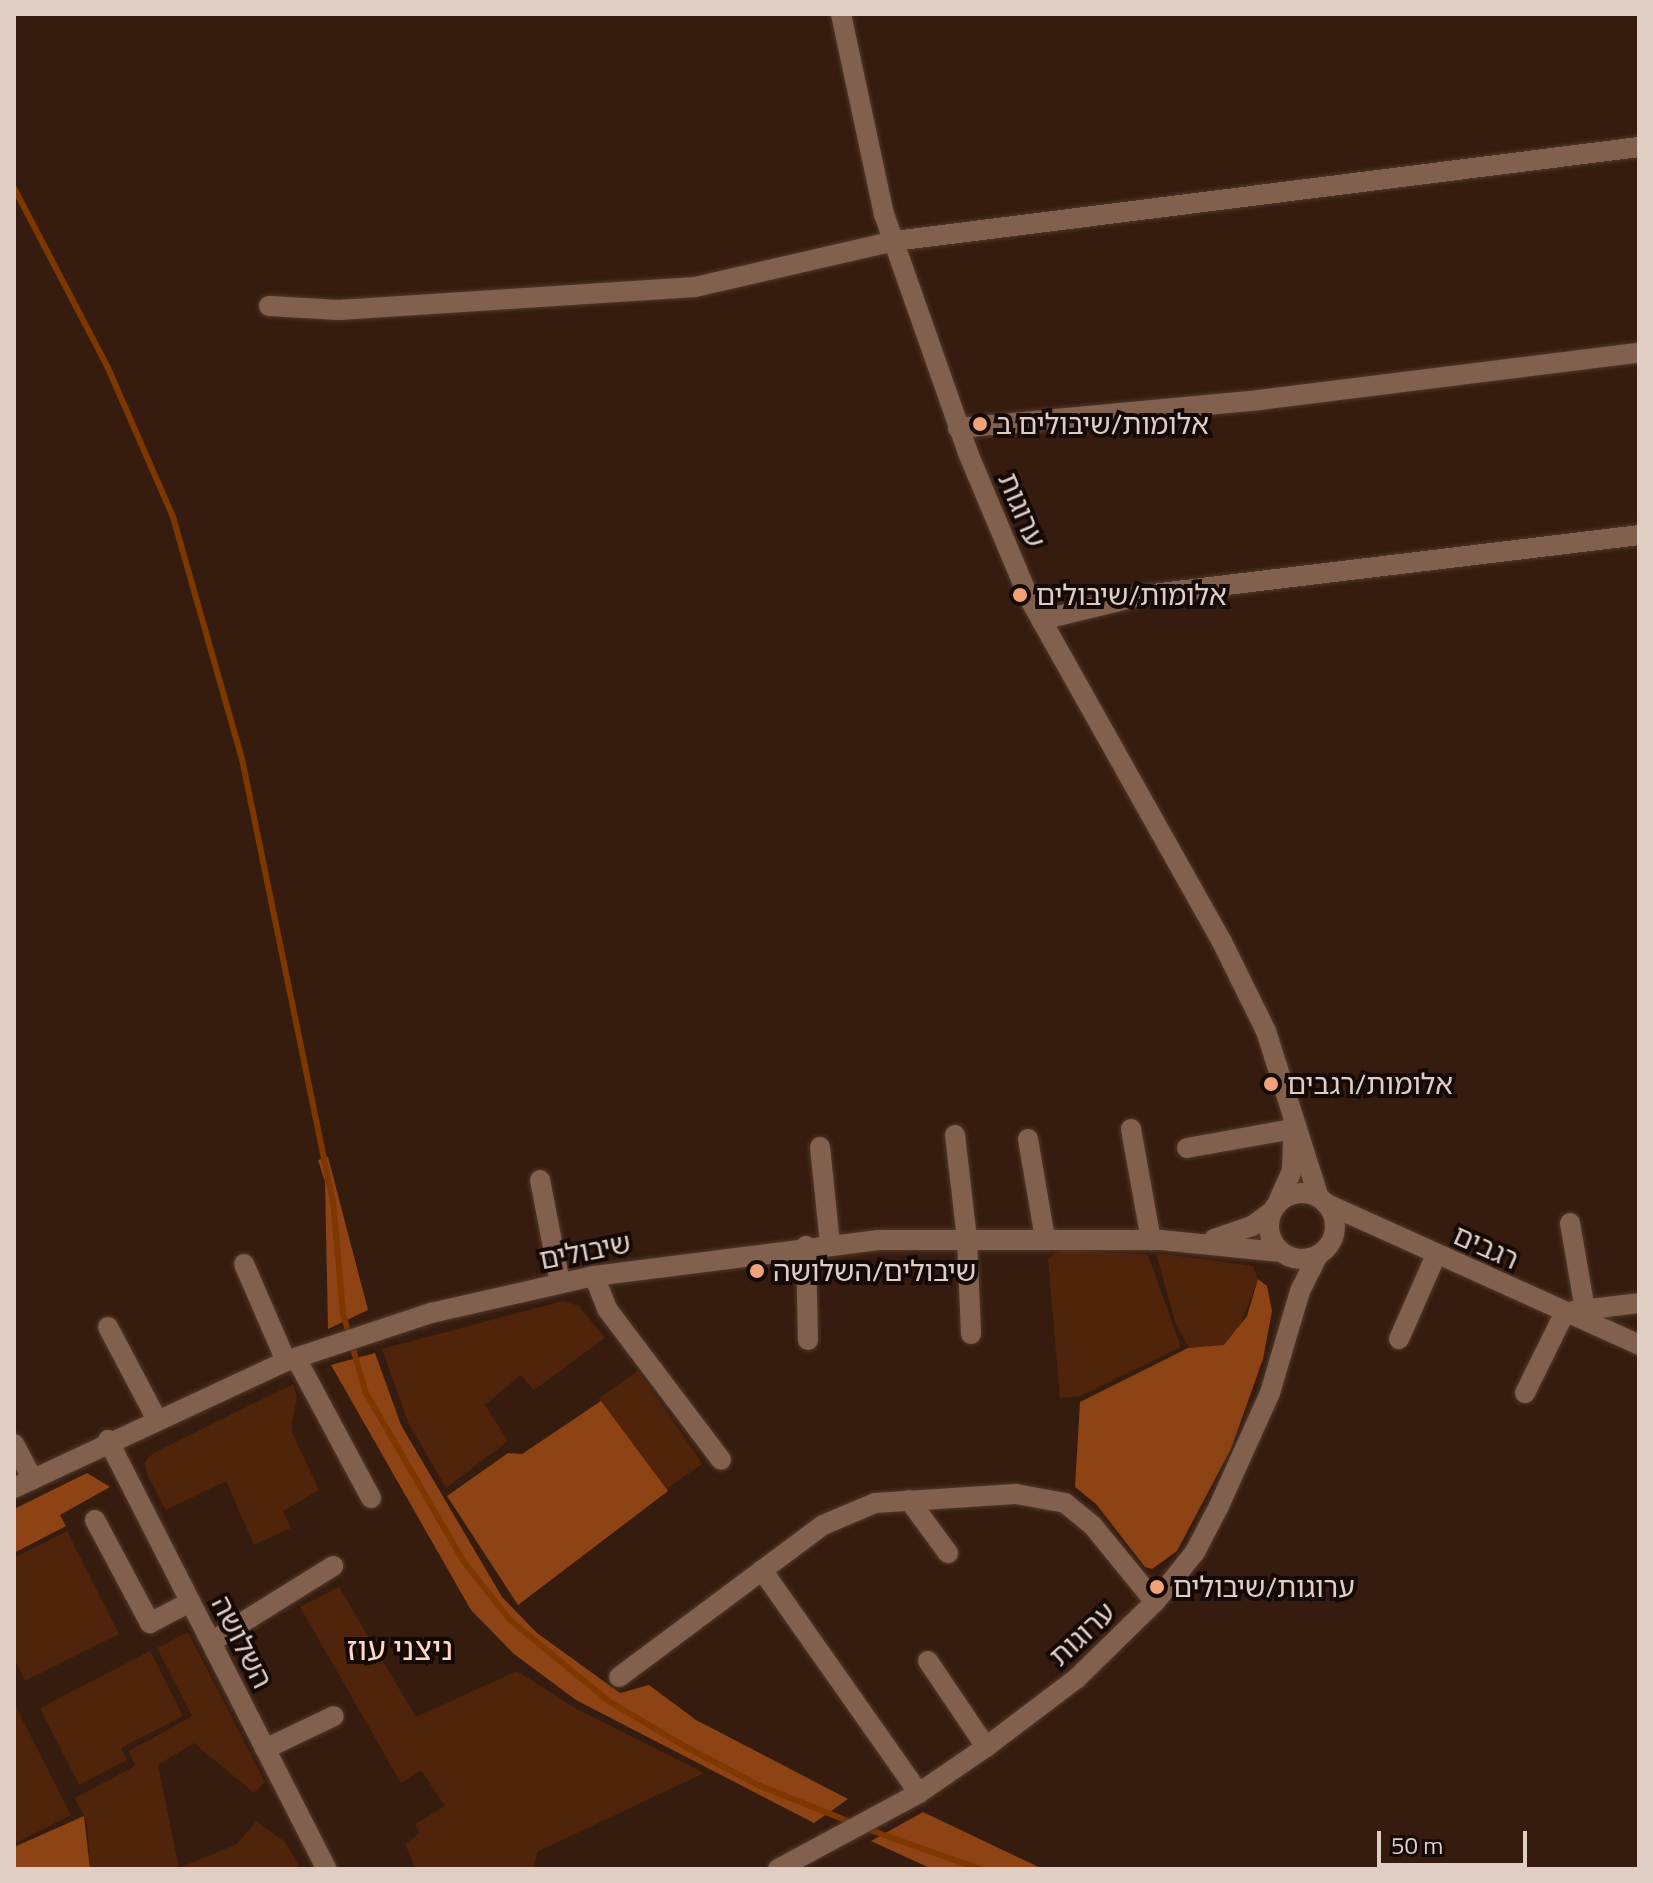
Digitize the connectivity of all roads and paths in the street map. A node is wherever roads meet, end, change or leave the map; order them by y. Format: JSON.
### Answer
{"nodes":[{"id":1,"x":841,"y":14,"type":"edge"},
{"id":2,"x":1639,"y":147,"type":"edge"},
{"id":3,"x":895,"y":241,"type":"junction"},
{"id":4,"x":269,"y":306,"type":"dead end"},
{"id":5,"x":1639,"y":353,"type":"edge"},
{"id":6,"x":958,"y":428,"type":"junction"},
{"id":7,"x":1639,"y":535,"type":"edge"},
{"id":8,"x":1041,"y":620,"type":"junction"},
{"id":9,"x":1293,"y":1127,"type":"junction"},
{"id":10,"x":1131,"y":1129,"type":"dead end"},
{"id":11,"x":955,"y":1135,"type":"dead end"},
{"id":12,"x":1028,"y":1139,"type":"dead end"},
{"id":13,"x":820,"y":1147,"type":"dead end"},
{"id":14,"x":1187,"y":1148,"type":"dead end"},
{"id":15,"x":540,"y":1180,"type":"dead end"},
{"id":16,"x":1322,"y":1200,"type":"junction"},
{"id":17,"x":1275,"y":1207,"type":"junction"},
{"id":18,"x":1570,"y":1223,"type":"dead end"},
{"id":19,"x":1383,"y":1233,"type":"junction"},
{"id":20,"x":967,"y":1238,"type":"junction"},
{"id":21,"x":1045,"y":1238,"type":"junction"},
{"id":22,"x":1151,"y":1240,"type":"junction"},
{"id":23,"x":1203,"y":1242,"type":"junction"},
{"id":24,"x":830,"y":1244,"type":"junction"},
{"id":25,"x":806,"y":1246,"type":"junction"},
{"id":26,"x":1323,"y":1251,"type":"junction"},
{"id":27,"x":1282,"y":1253,"type":"junction"},
{"id":28,"x":1436,"y":1255,"type":"junction"},
{"id":29,"x":244,"y":1264,"type":"dead end"},
{"id":30,"x":594,"y":1276,"type":"junction"},
{"id":31,"x":560,"y":1283,"type":"junction"},
{"id":32,"x":1638,"y":1303,"type":"edge"},
{"id":33,"x":1575,"y":1311,"type":"junction"},
{"id":34,"x":1290,"y":1322,"type":"junction"},
{"id":35,"x":108,"y":1327,"type":"dead end"},
{"id":36,"x":971,"y":1334,"type":"dead end"},
{"id":37,"x":1399,"y":1339,"type":"dead end"},
{"id":38,"x":808,"y":1340,"type":"dead end"},
{"id":39,"x":1638,"y":1344,"type":"edge"},
{"id":40,"x":291,"y":1359,"type":"junction"},
{"id":41,"x":1525,"y":1393,"type":"dead end"},
{"id":42,"x":156,"y":1418,"type":"junction"},
{"id":43,"x":108,"y":1440,"type":"junction"},
{"id":44,"x":14,"y":1444,"type":"edge"},
{"id":45,"x":721,"y":1460,"type":"dead end"},
{"id":46,"x":23,"y":1484,"type":"edge"},
{"id":47,"x":371,"y":1498,"type":"dead end"},
{"id":48,"x":909,"y":1500,"type":"junction"},
{"id":49,"x":95,"y":1520,"type":"dead end"},
{"id":50,"x":948,"y":1553,"type":"dead end"},
{"id":51,"x":333,"y":1566,"type":"dead end"},
{"id":52,"x":762,"y":1570,"type":"junction"},
{"id":53,"x":190,"y":1602,"type":"junction"},
{"id":54,"x":1155,"y":1602,"type":"junction"},
{"id":55,"x":211,"y":1642,"type":"junction"},
{"id":56,"x":928,"y":1661,"type":"dead end"},
{"id":57,"x":619,"y":1677,"type":"dead end"},
{"id":58,"x":334,"y":1716,"type":"dead end"},
{"id":59,"x":986,"y":1747,"type":"junction"},
{"id":60,"x":265,"y":1749,"type":"junction"},
{"id":61,"x":919,"y":1793,"type":"junction"},
{"id":62,"x":327,"y":1869,"type":"edge"},
{"id":63,"x":778,"y":1869,"type":"edge"}],
"edges":[{"from":1,"to":3,"type":"street","name":"ערוגות"},
{"from":2,"to":3,"type":"street"},
{"from":3,"to":4,"type":"street"},
{"from":3,"to":6,"type":"street","name":"ערוגות"},
{"from":5,"to":6,"type":"street"},
{"from":6,"to":8,"type":"street","name":"ערוגות"},
{"from":7,"to":8,"type":"street"},
{"from":8,"to":9,"type":"street","name":"ערוגות"},
{"from":9,"to":14,"type":"street"},
{"from":9,"to":16,"type":"street","name":"ערוגות"},
{"from":9,"to":17,"type":"street","name":"ערוגות"},
{"from":10,"to":22,"type":"street"},
{"from":11,"to":20,"type":"street"},
{"from":12,"to":21,"type":"street"},
{"from":13,"to":24,"type":"street"},
{"from":15,"to":31,"type":"street"},
{"from":16,"to":17,"type":"street"},
{"from":16,"to":19,"type":"street","name":"רגבים"},
{"from":16,"to":26,"type":"street"},
{"from":17,"to":23,"type":"street","name":"שיבולים"},
{"from":17,"to":27,"type":"street"},
{"from":18,"to":33,"type":"street"},
{"from":19,"to":26,"type":"street"},
{"from":19,"to":28,"type":"street","name":"רגבים"},
{"from":20,"to":21,"type":"street","name":"שיבולים"},
{"from":20,"to":24,"type":"street","name":"שיבולים"},
{"from":20,"to":36,"type":"street"},
{"from":21,"to":22,"type":"street","name":"שיבולים"},
{"from":22,"to":23,"type":"street","name":"שיבולים"},
{"from":23,"to":27,"type":"street","name":"שיבולים"},
{"from":24,"to":25,"type":"street","name":"שיבולים"},
{"from":25,"to":30,"type":"street","name":"שיבולים"},
{"from":25,"to":38,"type":"street"},
{"from":26,"to":27,"type":"street"},
{"from":26,"to":34,"type":"street","name":"ערוגות"},
{"from":27,"to":34,"type":"street","name":"ערוגות"},
{"from":28,"to":33,"type":"street","name":"רגבים"},
{"from":28,"to":37,"type":"street"},
{"from":29,"to":40,"type":"street"},
{"from":30,"to":31,"type":"street","name":"שיבולים"},
{"from":30,"to":45,"type":"street"},
{"from":31,"to":40,"type":"street","name":"שיבולים"},
{"from":32,"to":33,"type":"street","name":"רגבים"},
{"from":32,"to":39,"type":"street","name":"רגבים"},
{"from":33,"to":39,"type":"street","name":"רגבים"},
{"from":33,"to":41,"type":"street"},
{"from":34,"to":54,"type":"street","name":"ערוגות"},
{"from":35,"to":42,"type":"street"},
{"from":40,"to":42,"type":"street","name":"שיבולים"},
{"from":40,"to":47,"type":"street"},
{"from":42,"to":43,"type":"street","name":"שיבולים"},
{"from":43,"to":46,"type":"street","name":"שיבולים"},
{"from":43,"to":53,"type":"street","name":"השלושה"},
{"from":44,"to":46,"type":"street"},
{"from":48,"to":50,"type":"street"},
{"from":48,"to":52,"type":"street"},
{"from":48,"to":54,"type":"street"},
{"from":49,"to":53,"type":"street"},
{"from":51,"to":55,"type":"street"},
{"from":52,"to":57,"type":"street"},
{"from":52,"to":61,"type":"street"},
{"from":53,"to":55,"type":"street","name":"השלושה"},
{"from":54,"to":59,"type":"street","name":"ערוגות"},
{"from":55,"to":60,"type":"street","name":"השלושה"},
{"from":56,"to":59,"type":"street"},
{"from":58,"to":60,"type":"street"},
{"from":59,"to":61,"type":"street","name":"ערוגות"},
{"from":60,"to":62,"type":"street","name":"השלושה"},
{"from":61,"to":63,"type":"street","name":"ערוגות"}]}
